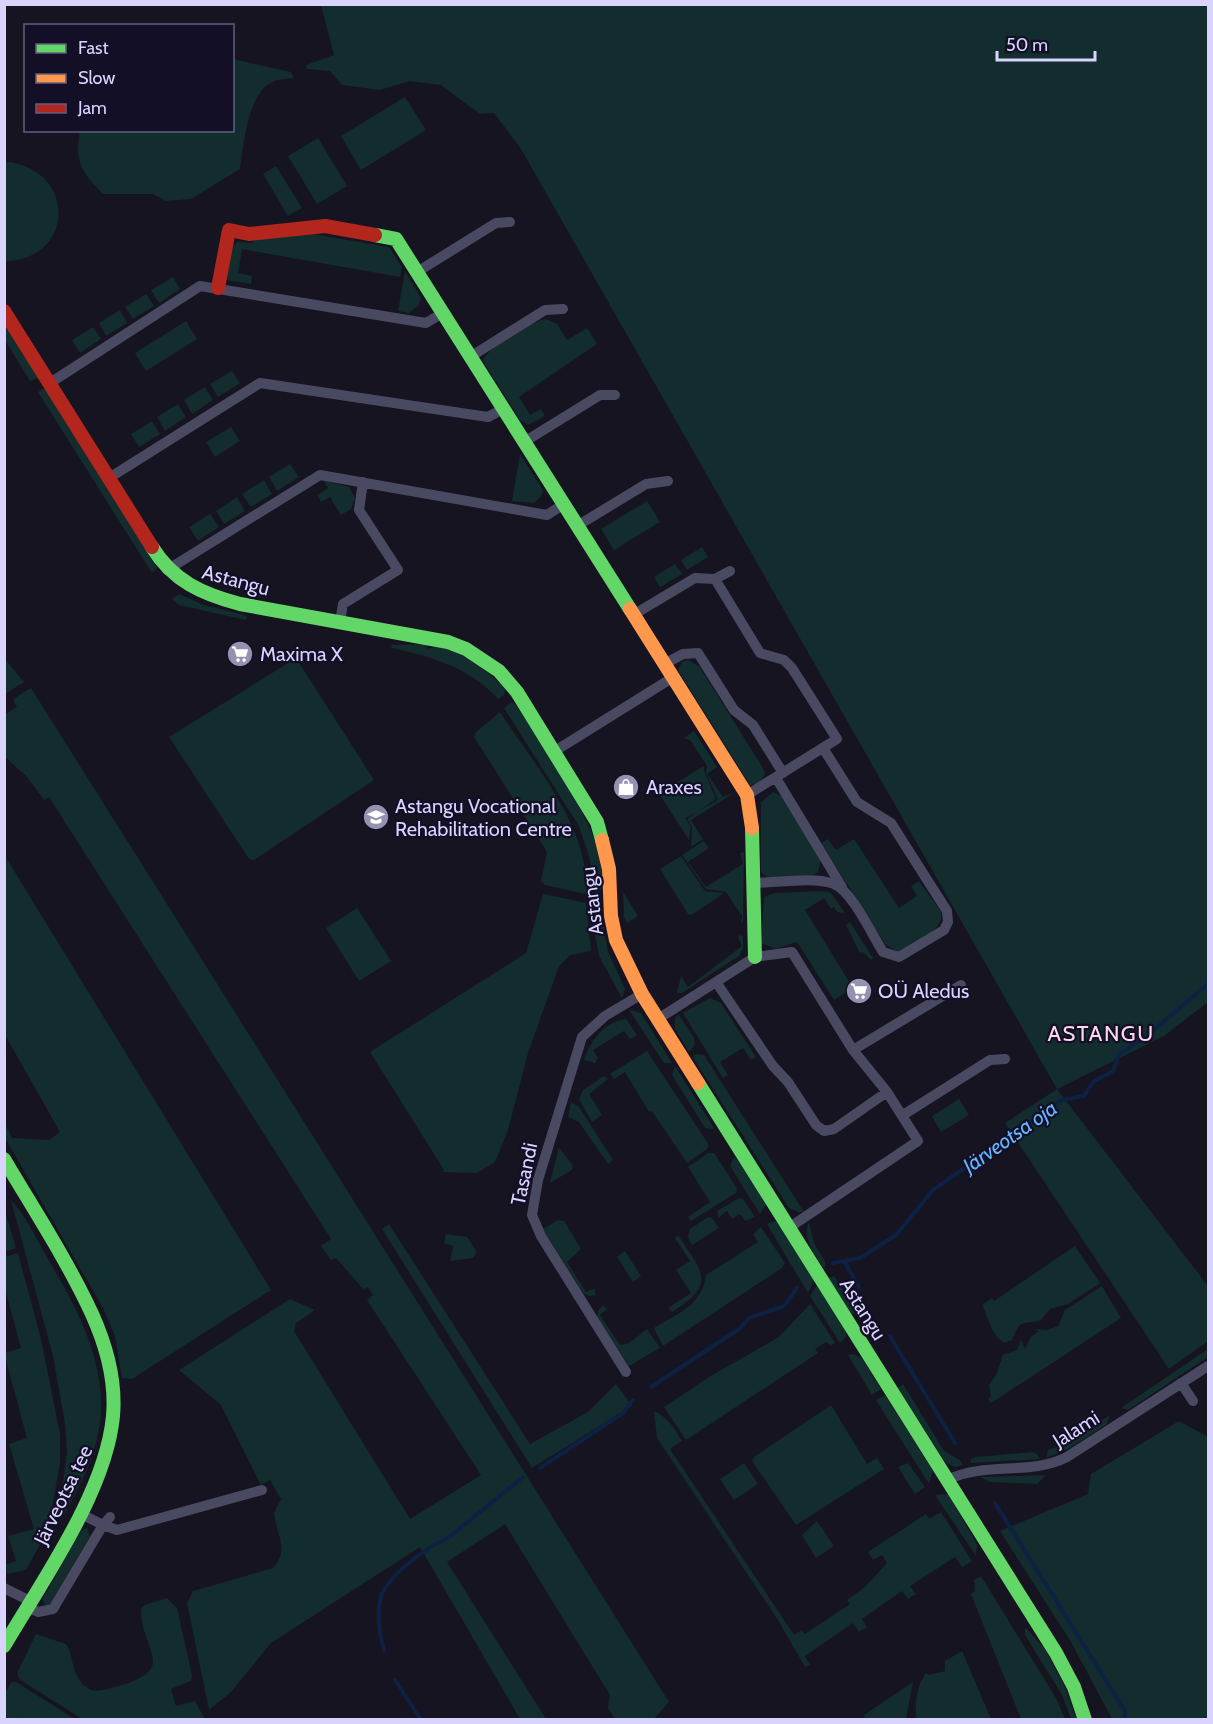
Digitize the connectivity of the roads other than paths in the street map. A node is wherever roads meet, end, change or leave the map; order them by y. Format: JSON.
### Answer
{"nodes":[{"id":1,"x":510,"y":222,"type":"dead end"},
{"id":2,"x":417,"y":272,"type":"junction"},
{"id":3,"x":218,"y":288,"type":"junction"},
{"id":4,"x":563,"y":309,"type":"dead end"},
{"id":5,"x":4,"y":311,"type":"edge"},
{"id":6,"x":443,"y":313,"type":"junction"},
{"id":7,"x":470,"y":357,"type":"junction"},
{"id":8,"x":50,"y":383,"type":"junction"},
{"id":9,"x":615,"y":395,"type":"dead end"},
{"id":10,"x":503,"y":409,"type":"junction"},
{"id":11,"x":524,"y":442,"type":"junction"},
{"id":12,"x":109,"y":478,"type":"junction"},
{"id":13,"x":668,"y":481,"type":"dead end"},
{"id":14,"x":363,"y":482,"type":"junction"},
{"id":15,"x":564,"y":504,"type":"junction"},
{"id":16,"x":577,"y":526,"type":"junction"},
{"id":17,"x":167,"y":570,"type":"junction"},
{"id":18,"x":730,"y":571,"type":"dead end"},
{"id":19,"x":715,"y":579,"type":"junction"},
{"id":20,"x":633,"y":615,"type":"junction"},
{"id":21,"x":340,"y":622,"type":"junction"},
{"id":22,"x":664,"y":664,"type":"junction"},
{"id":23,"x":672,"y":678,"type":"junction"},
{"id":24,"x":823,"y":748,"type":"junction"},
{"id":25,"x":555,"y":751,"type":"junction"},
{"id":26,"x":780,"y":776,"type":"junction"},
{"id":27,"x":747,"y":795,"type":"junction"},
{"id":28,"x":754,"y":884,"type":"junction"},
{"id":29,"x":845,"y":892,"type":"junction"},
{"id":30,"x":755,"y":957,"type":"junction"},
{"id":31,"x":716,"y":982,"type":"junction"},
{"id":32,"x":962,"y":985,"type":"dead end"},
{"id":33,"x":642,"y":994,"type":"junction"},
{"id":34,"x":658,"y":1018,"type":"junction"},
{"id":35,"x":854,"y":1050,"type":"junction"},
{"id":36,"x":1005,"y":1059,"type":"dead end"},
{"id":37,"x":887,"y":1092,"type":"junction"},
{"id":38,"x":903,"y":1115,"type":"junction"},
{"id":39,"x":4,"y":1159,"type":"edge"},
{"id":40,"x":10,"y":1182,"type":"edge"},
{"id":41,"x":790,"y":1227,"type":"junction"},
{"id":42,"x":1209,"y":1366,"type":"edge"},
{"id":43,"x":626,"y":1372,"type":"dead end"},
{"id":44,"x":1181,"y":1383,"type":"junction"},
{"id":45,"x":1193,"y":1401,"type":"dead end"},
{"id":46,"x":947,"y":1480,"type":"junction"},
{"id":47,"x":262,"y":1490,"type":"dead end"},
{"id":48,"x":79,"y":1513,"type":"junction"},
{"id":49,"x":106,"y":1521,"type":"junction"},
{"id":50,"x":4,"y":1588,"type":"edge"},
{"id":51,"x":29,"y":1604,"type":"junction"},
{"id":52,"x":4,"y":1646,"type":"edge"},
{"id":53,"x":1085,"y":1719,"type":"edge"}],
"edges":[{"from":1,"to":2,"type":"street"},
{"from":2,"to":3,"type":"street"},
{"from":2,"to":6,"type":"street"},
{"from":3,"to":6,"type":"street"},
{"from":3,"to":8,"type":"street"},
{"from":4,"to":7,"type":"street"},
{"from":5,"to":8,"type":"street","name":"Astangu"},
{"from":6,"to":7,"type":"street"},
{"from":7,"to":10,"type":"street"},
{"from":8,"to":12,"type":"street","name":"Astangu"},
{"from":9,"to":11,"type":"street"},
{"from":10,"to":11,"type":"street"},
{"from":10,"to":12,"type":"street"},
{"from":11,"to":15,"type":"street"},
{"from":12,"to":17,"type":"street","name":"Astangu"},
{"from":13,"to":16,"type":"street"},
{"from":14,"to":15,"type":"street"},
{"from":14,"to":17,"type":"street"},
{"from":14,"to":21,"type":"street"},
{"from":15,"to":16,"type":"street"},
{"from":16,"to":20,"type":"street"},
{"from":17,"to":21,"type":"street","name":"Astangu"},
{"from":18,"to":19,"type":"street"},
{"from":19,"to":20,"type":"street"},
{"from":19,"to":24,"type":"street"},
{"from":20,"to":22,"type":"street"},
{"from":21,"to":25,"type":"street","name":"Astangu"},
{"from":22,"to":23,"type":"street"},
{"from":22,"to":26,"type":"street"},
{"from":23,"to":25,"type":"street"},
{"from":23,"to":27,"type":"street"},
{"from":24,"to":26,"type":"street"},
{"from":24,"to":29,"type":"street"},
{"from":25,"to":33,"type":"street","name":"Astangu"},
{"from":26,"to":27,"type":"street"},
{"from":26,"to":29,"type":"street"},
{"from":27,"to":28,"type":"street"},
{"from":28,"to":29,"type":"street"},
{"from":28,"to":30,"type":"street"},
{"from":30,"to":31,"type":"street"},
{"from":30,"to":35,"type":"street"},
{"from":31,"to":34,"type":"street"},
{"from":31,"to":37,"type":"street"},
{"from":32,"to":35,"type":"street"},
{"from":33,"to":34,"type":"street","name":"Astangu"},
{"from":33,"to":43,"type":"street","name":"Tasandi"},
{"from":34,"to":41,"type":"street","name":"Astangu"},
{"from":35,"to":37,"type":"street"},
{"from":36,"to":38,"type":"street"},
{"from":37,"to":38,"type":"street"},
{"from":38,"to":41,"type":"street"},
{"from":39,"to":40,"type":"street","name":"Järveotsa tee"},
{"from":40,"to":48,"type":"street","name":"Järveotsa tee"},
{"from":41,"to":46,"type":"street","name":"Astangu"},
{"from":42,"to":44,"type":"street","name":"Jalami"},
{"from":44,"to":45,"type":"street"},
{"from":44,"to":46,"type":"street","name":"Jalami"},
{"from":46,"to":53,"type":"street","name":"Astangu"},
{"from":47,"to":49,"type":"street"},
{"from":48,"to":49,"type":"street"},
{"from":48,"to":51,"type":"street","name":"Järveotsa tee"},
{"from":49,"to":51,"type":"street"},
{"from":50,"to":51,"type":"street"},
{"from":51,"to":52,"type":"street","name":"Järveotsa tee"}]}
